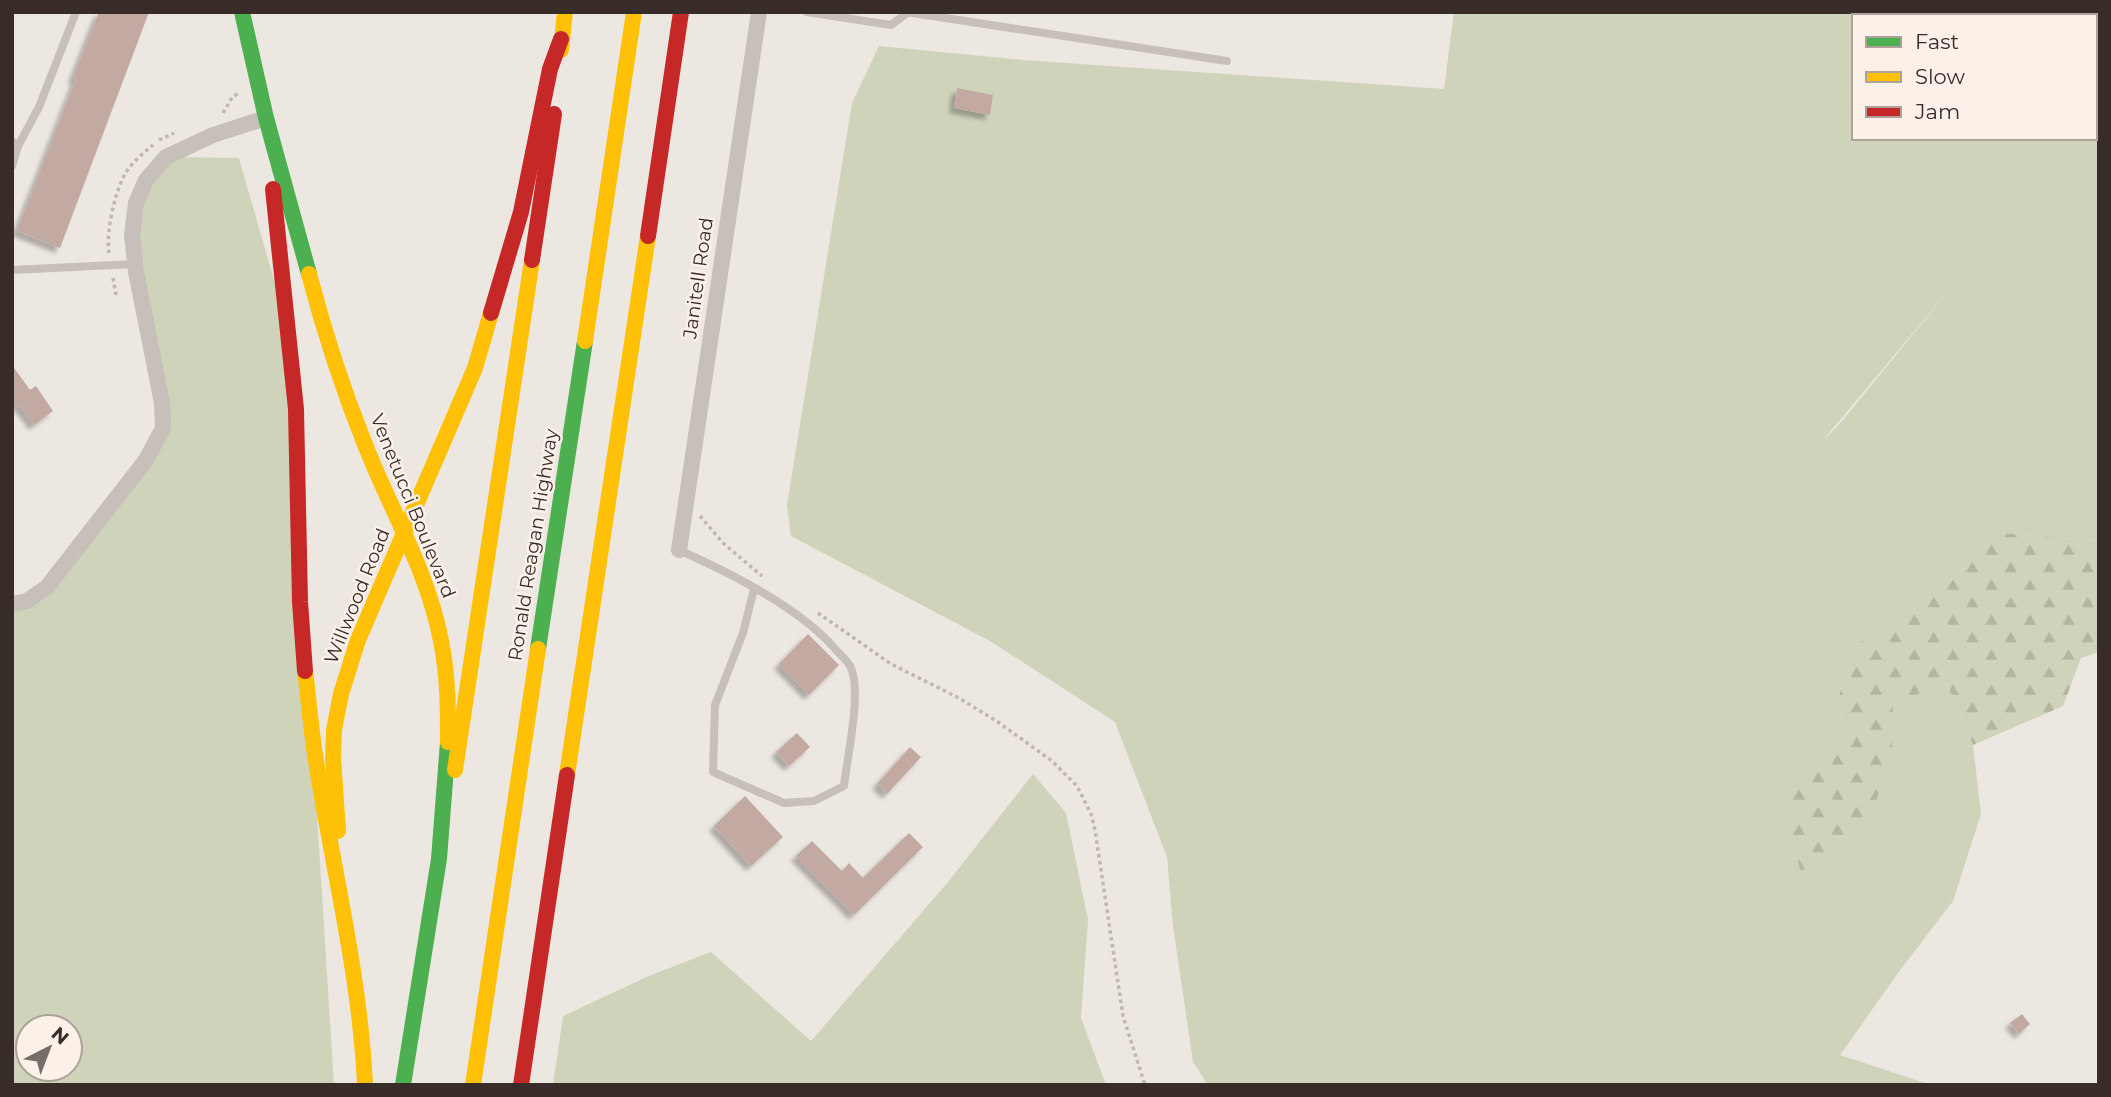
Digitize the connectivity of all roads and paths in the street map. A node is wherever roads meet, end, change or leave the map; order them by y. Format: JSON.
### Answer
{"nodes":[{"id":1,"x":76,"y":12,"type":"edge"},
{"id":2,"x":242,"y":12,"type":"edge"},
{"id":3,"x":565,"y":12,"type":"edge"},
{"id":4,"x":634,"y":12,"type":"edge"},
{"id":5,"x":681,"y":12,"type":"edge"},
{"id":6,"x":759,"y":12,"type":"edge"},
{"id":7,"x":807,"y":12,"type":"edge"},
{"id":8,"x":906,"y":13,"type":"edge"},
{"id":9,"x":561,"y":39,"type":"junction"},
{"id":10,"x":1227,"y":61,"type":"dead end"},
{"id":11,"x":266,"y":118,"type":"junction"},
{"id":12,"x":15,"y":143,"type":"edge"},
{"id":13,"x":12,"y":166,"type":"edge"},
{"id":14,"x":135,"y":264,"type":"junction"},
{"id":15,"x":12,"y":270,"type":"edge"},
{"id":16,"x":687,"y":500,"type":"junction"},
{"id":17,"x":679,"y":550,"type":"joint"},
{"id":18,"x":768,"y":580,"type":"dead end"},
{"id":19,"x":754,"y":589,"type":"junction"},
{"id":20,"x":20,"y":603,"type":"edge"},
{"id":21,"x":812,"y":610,"type":"dead end"},
{"id":22,"x":439,"y":859,"type":"junction"},
{"id":23,"x":343,"y":898,"type":"junction"},
{"id":24,"x":365,"y":1085,"type":"edge"},
{"id":25,"x":403,"y":1085,"type":"edge"},
{"id":26,"x":473,"y":1085,"type":"edge"},
{"id":27,"x":520,"y":1085,"type":"edge"},
{"id":28,"x":1145,"y":1085,"type":"edge"}],
"edges":[{"from":1,"to":12,"type":"lane"},
{"from":2,"to":11,"type":"main road","name":"Venetucci Boulevard"},
{"from":3,"to":9,"type":"main road","name":"Willwood Road"},
{"from":4,"to":26,"type":"main road","name":"Ronald Reagan Highway"},
{"from":5,"to":27,"type":"main road"},
{"from":6,"to":16,"type":"street","name":"Janitell Road"},
{"from":7,"to":8,"type":"lane"},
{"from":8,"to":10,"type":"lane"},
{"from":9,"to":22,"type":"main road","name":"Willwood Road"},
{"from":9,"to":23,"type":"main road","name":"Willwood Road"},
{"from":11,"to":14,"type":"street"},
{"from":11,"to":22,"type":"main road","name":"Venetucci Boulevard"},
{"from":11,"to":23,"type":"main road","name":"Venetucci Boulevard"},
{"from":12,"to":13,"type":"lane"},
{"from":14,"to":15,"type":"lane"},
{"from":14,"to":20,"type":"street"},
{"from":16,"to":17,"type":"street","name":"Janitell Road"},
{"from":16,"to":18,"type":"path"},
{"from":17,"to":19,"type":"lane"},
{"from":19,"to":19,"type":"lane"},
{"from":21,"to":28,"type":"path"},
{"from":22,"to":25,"type":"main road","name":"Venetucci Boulevard"},
{"from":23,"to":24,"type":"main road","name":"Venetucci Boulevard"}]}
